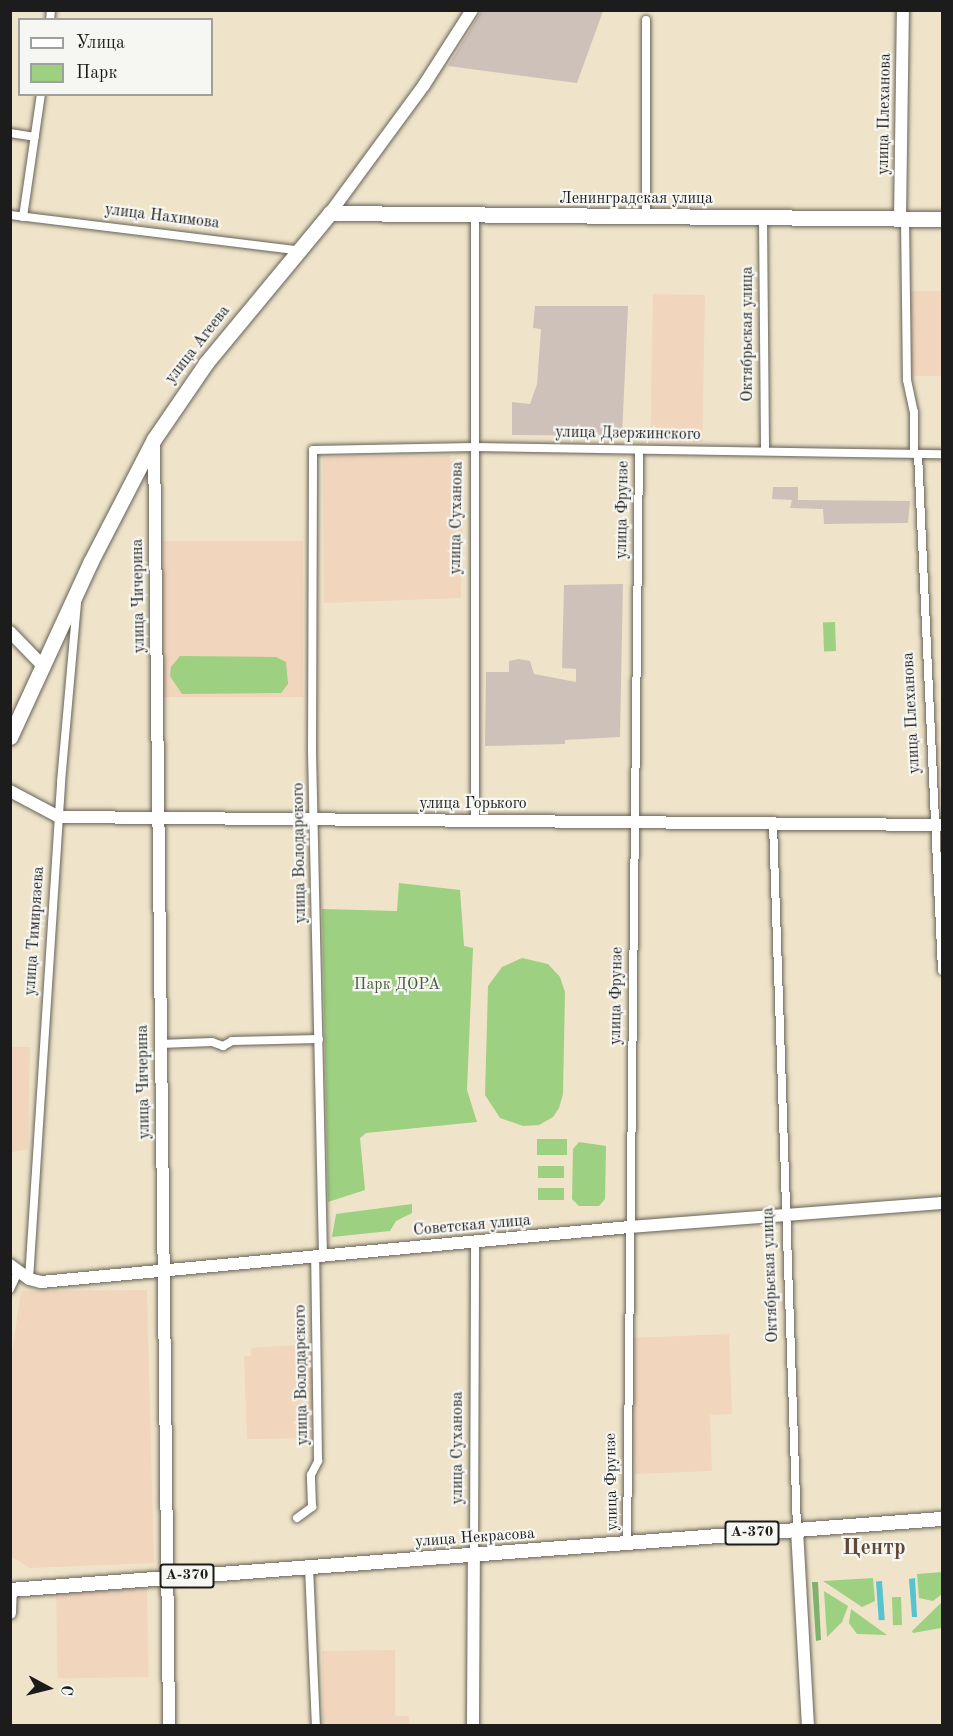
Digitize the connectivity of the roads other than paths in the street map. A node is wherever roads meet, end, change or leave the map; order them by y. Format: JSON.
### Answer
{"nodes":[{"id":1,"x":472,"y":10,"type":"edge"},
{"id":2,"x":903,"y":10,"type":"edge"},
{"id":3,"x":646,"y":20,"type":"dead end"},
{"id":4,"x":41,"y":96,"type":"edge"},
{"id":5,"x":10,"y":133,"type":"edge"},
{"id":6,"x":35,"y":137,"type":"junction"},
{"id":7,"x":330,"y":213,"type":"junction"},
{"id":8,"x":10,"y":215,"type":"edge"},
{"id":9,"x":476,"y":216,"type":"junction"},
{"id":10,"x":646,"y":216,"type":"junction"},
{"id":11,"x":23,"y":217,"type":"junction"},
{"id":12,"x":763,"y":218,"type":"junction"},
{"id":13,"x":903,"y":219,"type":"junction"},
{"id":14,"x":942,"y":219,"type":"edge"},
{"id":15,"x":297,"y":250,"type":"junction"},
{"id":16,"x":154,"y":438,"type":"junction"},
{"id":17,"x":474,"y":447,"type":"junction"},
{"id":18,"x":313,"y":450,"type":"joint"},
{"id":19,"x":639,"y":450,"type":"junction"},
{"id":20,"x":765,"y":450,"type":"junction"},
{"id":21,"x":916,"y":454,"type":"junction"},
{"id":22,"x":942,"y":454,"type":"edge"},
{"id":23,"x":79,"y":586,"type":"junction"},
{"id":24,"x":10,"y":632,"type":"edge"},
{"id":25,"x":44,"y":667,"type":"junction"},
{"id":26,"x":10,"y":737,"type":"edge"},
{"id":27,"x":10,"y":791,"type":"edge"},
{"id":28,"x":59,"y":817,"type":"junction"},
{"id":29,"x":158,"y":819,"type":"junction"},
{"id":30,"x":314,"y":819,"type":"junction"},
{"id":31,"x":475,"y":821,"type":"junction"},
{"id":32,"x":635,"y":822,"type":"junction"},
{"id":33,"x":773,"y":824,"type":"junction"},
{"id":34,"x":938,"y":825,"type":"edge"},
{"id":35,"x":942,"y":970,"type":"edge"},
{"id":36,"x":319,"y":1039,"type":"junction"},
{"id":37,"x":160,"y":1044,"type":"junction"},
{"id":38,"x":942,"y":1203,"type":"edge"},
{"id":39,"x":785,"y":1215,"type":"junction"},
{"id":40,"x":629,"y":1227,"type":"junction"},
{"id":41,"x":475,"y":1242,"type":"junction"},
{"id":42,"x":319,"y":1256,"type":"junction"},
{"id":43,"x":164,"y":1271,"type":"junction"},
{"id":44,"x":19,"y":1272,"type":"edge"},
{"id":45,"x":10,"y":1289,"type":"edge"},
{"id":46,"x":297,"y":1518,"type":"dead end"},
{"id":47,"x":942,"y":1519,"type":"edge"},
{"id":48,"x":797,"y":1530,"type":"junction"},
{"id":49,"x":627,"y":1543,"type":"junction"},
{"id":50,"x":474,"y":1555,"type":"junction"},
{"id":51,"x":309,"y":1567,"type":"junction"},
{"id":52,"x":169,"y":1577,"type":"junction"},
{"id":53,"x":11,"y":1590,"type":"edge"},
{"id":54,"x":10,"y":1613,"type":"edge"},
{"id":55,"x":169,"y":1725,"type":"edge"},
{"id":56,"x":316,"y":1725,"type":"edge"},
{"id":57,"x":473,"y":1725,"type":"edge"},
{"id":58,"x":808,"y":1725,"type":"edge"}],
"edges":[{"from":1,"to":7,"type":"main road","name":"улица Агеева"},
{"from":2,"to":13,"type":"main road","name":"улица Плеханова"},
{"from":3,"to":10,"type":"street"},
{"from":4,"to":6,"type":"street"},
{"from":5,"to":6,"type":"street"},
{"from":6,"to":11,"type":"street"},
{"from":7,"to":9,"type":"highway","name":"Ленинградская улица"},
{"from":7,"to":15,"type":"highway","name":"улица Агеева"},
{"from":8,"to":11,"type":"street","name":"улица Нахимова"},
{"from":9,"to":10,"type":"highway","name":"Ленинградская улица"},
{"from":9,"to":17,"type":"street","name":"улица Суханова"},
{"from":10,"to":12,"type":"highway","name":"Ленинградская улица"},
{"from":11,"to":15,"type":"street","name":"улица Нахимова"},
{"from":12,"to":13,"type":"highway","name":"Ленинградская улица"},
{"from":12,"to":20,"type":"street","name":"Октябрьская улица"},
{"from":13,"to":14,"type":"highway","name":"Ленинградская улица"},
{"from":13,"to":21,"type":"street","name":"улица Плеханова"},
{"from":15,"to":16,"type":"highway","name":"улица Агеева"},
{"from":16,"to":23,"type":"highway","name":"улица Агеева"},
{"from":16,"to":29,"type":"main road","name":"улица Чичерина"},
{"from":17,"to":18,"type":"street","name":"улица Дзержинского"},
{"from":17,"to":19,"type":"street","name":"улица Дзержинского"},
{"from":17,"to":31,"type":"street","name":"улица Суханова"},
{"from":18,"to":30,"type":"street","name":"улица Володарского"},
{"from":19,"to":20,"type":"street","name":"улица Дзержинского"},
{"from":19,"to":32,"type":"street","name":"улица Фрунзе"},
{"from":20,"to":21,"type":"street","name":"улица Дзержинского"},
{"from":21,"to":22,"type":"street","name":"улица Дзержинского"},
{"from":21,"to":34,"type":"street","name":"улица Плеханова"},
{"from":23,"to":25,"type":"highway","name":"улица Агеева"},
{"from":23,"to":28,"type":"street","name":"улица Тимирязева"},
{"from":24,"to":25,"type":"main road"},
{"from":25,"to":26,"type":"highway","name":"улица Агеева"},
{"from":27,"to":28,"type":"main road","name":"улица Горького"},
{"from":28,"to":29,"type":"main road","name":"улица Горького"},
{"from":28,"to":44,"type":"street","name":"улица Тимирязева"},
{"from":29,"to":30,"type":"main road","name":"улица Горького"},
{"from":29,"to":37,"type":"main road","name":"улица Чичерина"},
{"from":30,"to":31,"type":"main road","name":"улица Горького"},
{"from":30,"to":36,"type":"street","name":"улица Володарского"},
{"from":31,"to":32,"type":"main road","name":"улица Горького"},
{"from":32,"to":33,"type":"main road","name":"улица Горького"},
{"from":32,"to":40,"type":"street","name":"улица Фрунзе"},
{"from":33,"to":34,"type":"main road","name":"улица Горького"},
{"from":33,"to":39,"type":"street","name":"Октябрьская улица"},
{"from":34,"to":35,"type":"street","name":"улица Плеханова"},
{"from":36,"to":37,"type":"street"},
{"from":36,"to":42,"type":"street","name":"улица Володарского"},
{"from":37,"to":43,"type":"main road","name":"улица Чичерина"},
{"from":38,"to":39,"type":"main road","name":"Советская улица"},
{"from":39,"to":40,"type":"main road","name":"Советская улица"},
{"from":39,"to":48,"type":"street","name":"Октябрьская улица"},
{"from":40,"to":41,"type":"main road","name":"Советская улица"},
{"from":40,"to":49,"type":"street","name":"улица Фрунзе"},
{"from":41,"to":42,"type":"main road","name":"Советская улица"},
{"from":41,"to":50,"type":"street","name":"улица Суханова"},
{"from":42,"to":43,"type":"main road","name":"Советская улица"},
{"from":42,"to":46,"type":"street","name":"улица Володарского"},
{"from":43,"to":44,"type":"main road","name":"Советская улица"},
{"from":43,"to":52,"type":"main road","name":"улица Чичерина"},
{"from":44,"to":45,"type":"street"},
{"from":47,"to":48,"type":"main road","name":"улица Некрасова","number":"А-370"},
{"from":48,"to":49,"type":"main road","name":"улица Некрасова","number":"А-370"},
{"from":48,"to":58,"type":"main road","name":"Октябрьская улица"},
{"from":49,"to":50,"type":"main road","name":"улица Некрасова","number":"А-370"},
{"from":50,"to":51,"type":"main road","name":"улица Некрасова","number":"А-370"},
{"from":50,"to":57,"type":"main road","name":"улица Суханова"},
{"from":51,"to":52,"type":"main road","name":"улица Некрасова","number":"А-370"},
{"from":51,"to":56,"type":"street"},
{"from":52,"to":53,"type":"main road","name":"улица Некрасова","number":"А-370"},
{"from":52,"to":55,"type":"main road","name":"улица Чичерина"},
{"from":53,"to":54,"type":"main road"}]}
